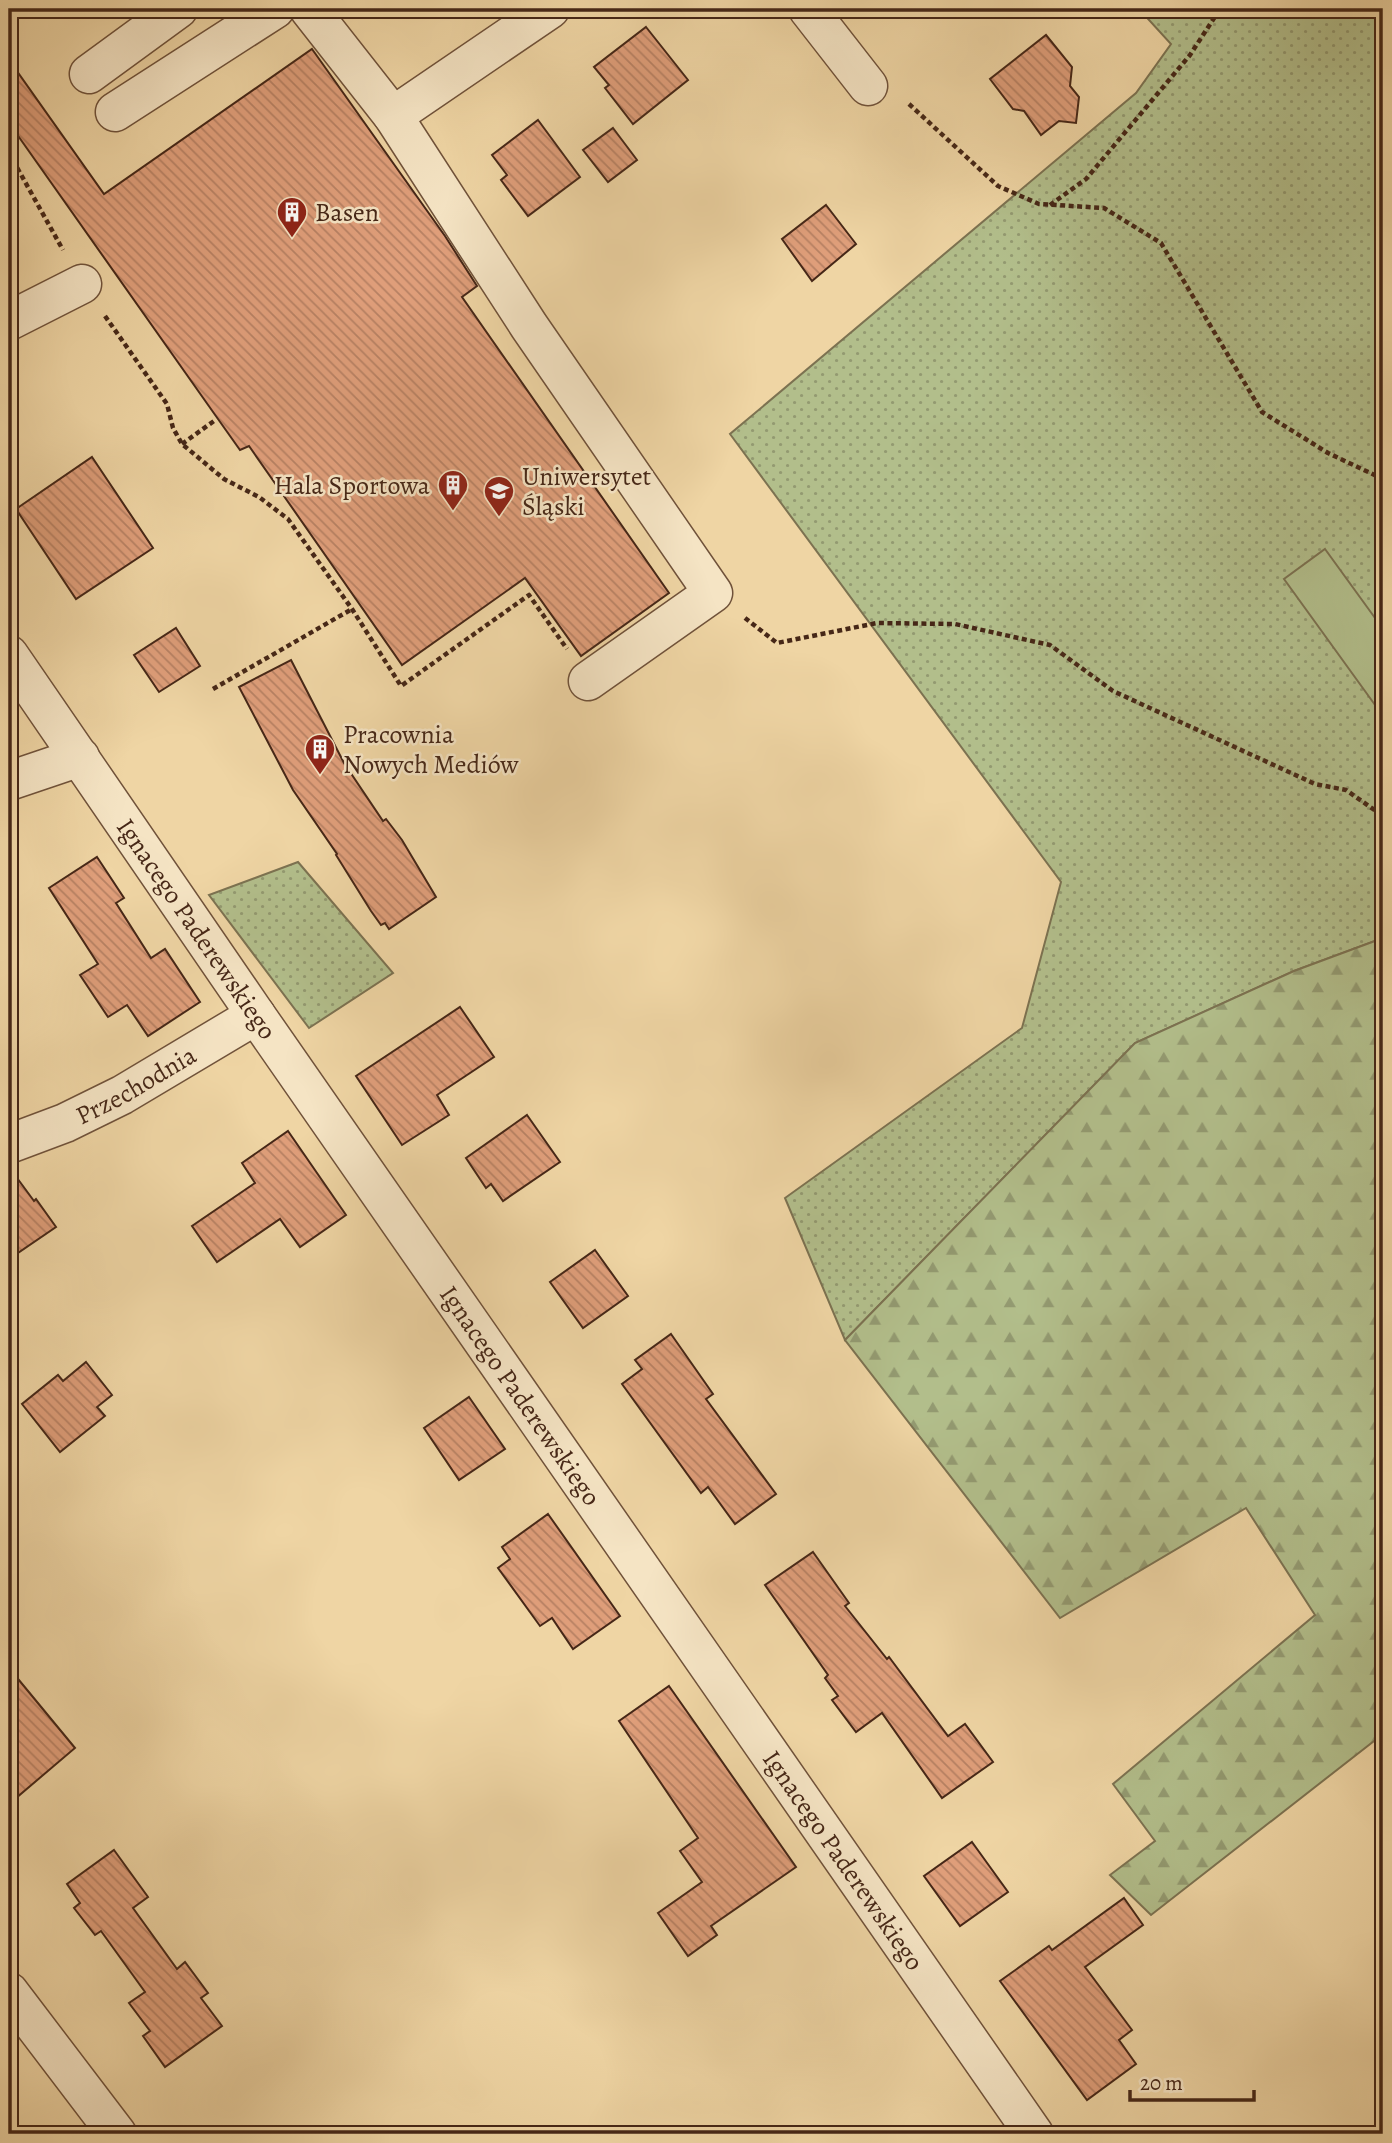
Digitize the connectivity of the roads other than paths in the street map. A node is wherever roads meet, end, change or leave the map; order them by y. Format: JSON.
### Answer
{"nodes":[{"id":1,"x":178,"y":9,"type":"edge"},
{"id":2,"x":275,"y":9,"type":"edge"},
{"id":3,"x":309,"y":9,"type":"edge"},
{"id":4,"x":550,"y":9,"type":"edge"},
{"id":5,"x":807,"y":9,"type":"edge"},
{"id":6,"x":89,"y":74,"type":"dead end"},
{"id":7,"x":868,"y":86,"type":"dead end"},
{"id":8,"x":116,"y":112,"type":"dead end"},
{"id":9,"x":393,"y":116,"type":"junction"},
{"id":10,"x":82,"y":284,"type":"road end"},
{"id":11,"x":9,"y":321,"type":"edge"},
{"id":12,"x":9,"y":655,"type":"edge"},
{"id":13,"x":588,"y":681,"type":"dead end"},
{"id":14,"x":80,"y":757,"type":"junction"},
{"id":15,"x":9,"y":781,"type":"edge"},
{"id":16,"x":256,"y":1015,"type":"junction"},
{"id":17,"x":9,"y":1144,"type":"edge"},
{"id":18,"x":9,"y":1992,"type":"edge"},
{"id":19,"x":117,"y":2134,"type":"edge"},
{"id":20,"x":1034,"y":2134,"type":"edge"}],
"edges":[{"from":1,"to":6,"type":"street"},
{"from":2,"to":8,"type":"street"},
{"from":3,"to":9,"type":"street"},
{"from":4,"to":9,"type":"street"},
{"from":5,"to":7,"type":"street"},
{"from":9,"to":13,"type":"street"},
{"from":10,"to":11,"type":"street"},
{"from":12,"to":14,"type":"street","name":"Ignacego Paderewskiego"},
{"from":14,"to":15,"type":"street"},
{"from":14,"to":16,"type":"street","name":"Ignacego Paderewskiego"},
{"from":16,"to":17,"type":"street","name":"Przechodnia"},
{"from":16,"to":20,"type":"street","name":"Ignacego Paderewskiego"},
{"from":18,"to":19,"type":"street"}]}
